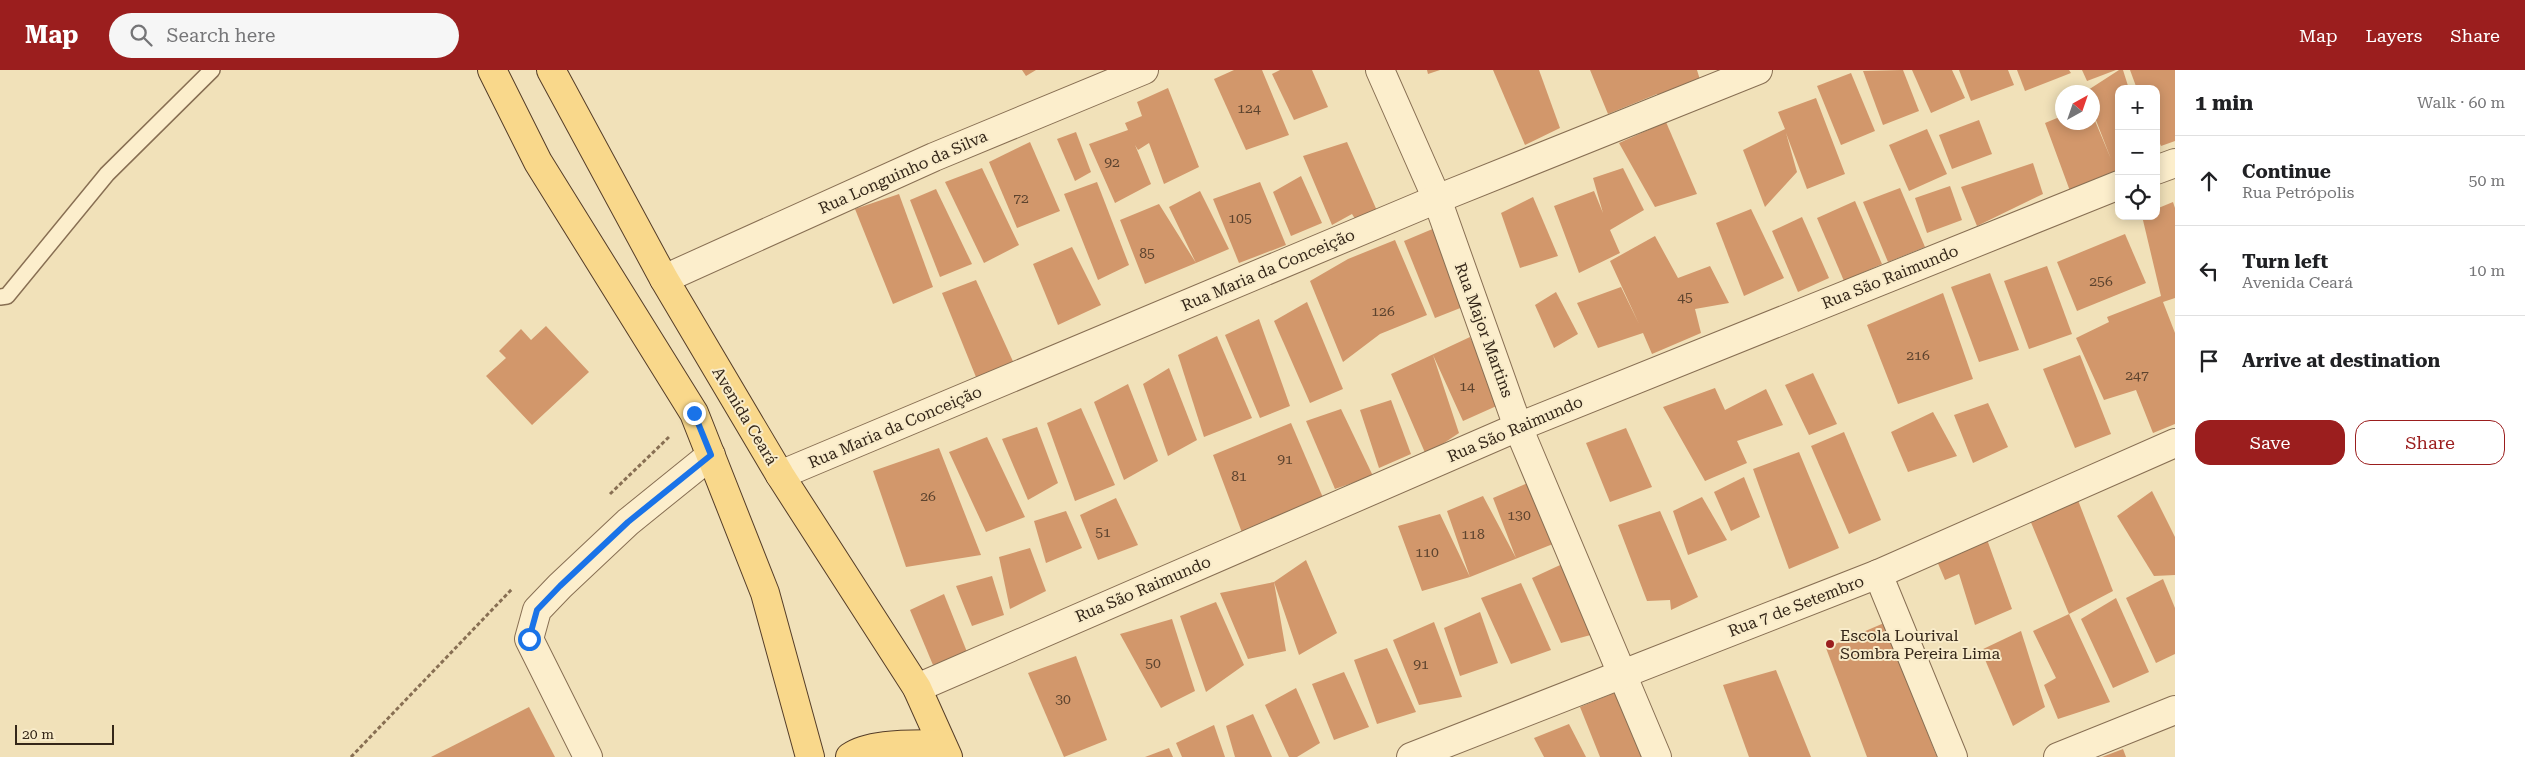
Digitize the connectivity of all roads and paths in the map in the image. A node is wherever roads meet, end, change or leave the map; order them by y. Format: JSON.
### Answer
{"nodes":[{"id":1,"x":212,"y":70,"type":"edge"},
{"id":2,"x":492,"y":70,"type":"edge"},
{"id":3,"x":551,"y":70,"type":"edge"},
{"id":4,"x":1144,"y":70,"type":"edge"},
{"id":5,"x":1380,"y":70,"type":"edge"},
{"id":6,"x":1758,"y":70,"type":"edge"},
{"id":7,"x":2175,"y":162,"type":"edge"},
{"id":8,"x":2160,"y":168,"type":"edge"},
{"id":9,"x":2115,"y":187,"type":"edge"},
{"id":10,"x":1437,"y":200,"type":"junction"},
{"id":11,"x":664,"y":279,"type":"junction"},
{"id":12,"x":0,"y":297,"type":"edge"},
{"id":13,"x":1518,"y":427,"type":"junction"},
{"id":14,"x":2175,"y":443,"type":"edge"},
{"id":15,"x":711,"y":455,"type":"junction"},
{"id":16,"x":780,"y":475,"type":"junction"},
{"id":17,"x":1878,"y":574,"type":"junction"},
{"id":18,"x":1623,"y":673,"type":"junction"},
{"id":19,"x":917,"y":688,"type":"junction"},
{"id":20,"x":2175,"y":710,"type":"edge"},
{"id":21,"x":944,"y":751,"type":"edge"},
{"id":22,"x":588,"y":757,"type":"edge"},
{"id":23,"x":810,"y":757,"type":"edge"},
{"id":24,"x":850,"y":757,"type":"edge"},
{"id":25,"x":1411,"y":757,"type":"edge"},
{"id":26,"x":1657,"y":757,"type":"edge"},
{"id":27,"x":1953,"y":757,"type":"edge"},
{"id":28,"x":2058,"y":757,"type":"edge"}],
"edges":[{"from":1,"to":12,"type":"lane"},
{"from":2,"to":15,"type":"main road"},
{"from":3,"to":11,"type":"main road","name":"Avenida Ceará"},
{"from":4,"to":11,"type":"street","name":"Rua Longuinho da Silva"},
{"from":5,"to":10,"type":"street","name":"Rua Major Martins"},
{"from":6,"to":10,"type":"street","name":"Rua Maria da Conceição"},
{"from":7,"to":8,"type":"street"},
{"from":9,"to":13,"type":"street","name":"Rua São Raimundo"},
{"from":10,"to":13,"type":"street","name":"Rua Major Martins"},
{"from":10,"to":16,"type":"street","name":"Rua Maria da Conceição"},
{"from":11,"to":16,"type":"main road","name":"Avenida Ceará"},
{"from":13,"to":18,"type":"street","name":"Rua Major Martins"},
{"from":13,"to":19,"type":"street","name":"Rua São Raimundo"},
{"from":14,"to":17,"type":"street","name":"Rua 7 de Setembro"},
{"from":15,"to":22,"type":"street"},
{"from":15,"to":23,"type":"main road"},
{"from":16,"to":19,"type":"main road","name":"Avenida Ceará"},
{"from":17,"to":18,"type":"street","name":"Rua 7 de Setembro"},
{"from":17,"to":27,"type":"street"},
{"from":18,"to":25,"type":"street","name":"Rua 7 de Setembro"},
{"from":18,"to":26,"type":"street","name":"Rua Major Martins"},
{"from":19,"to":21,"type":"main road","name":"Avenida Ceará"},
{"from":20,"to":28,"type":"street"},
{"from":21,"to":24,"type":"main road"}]}
